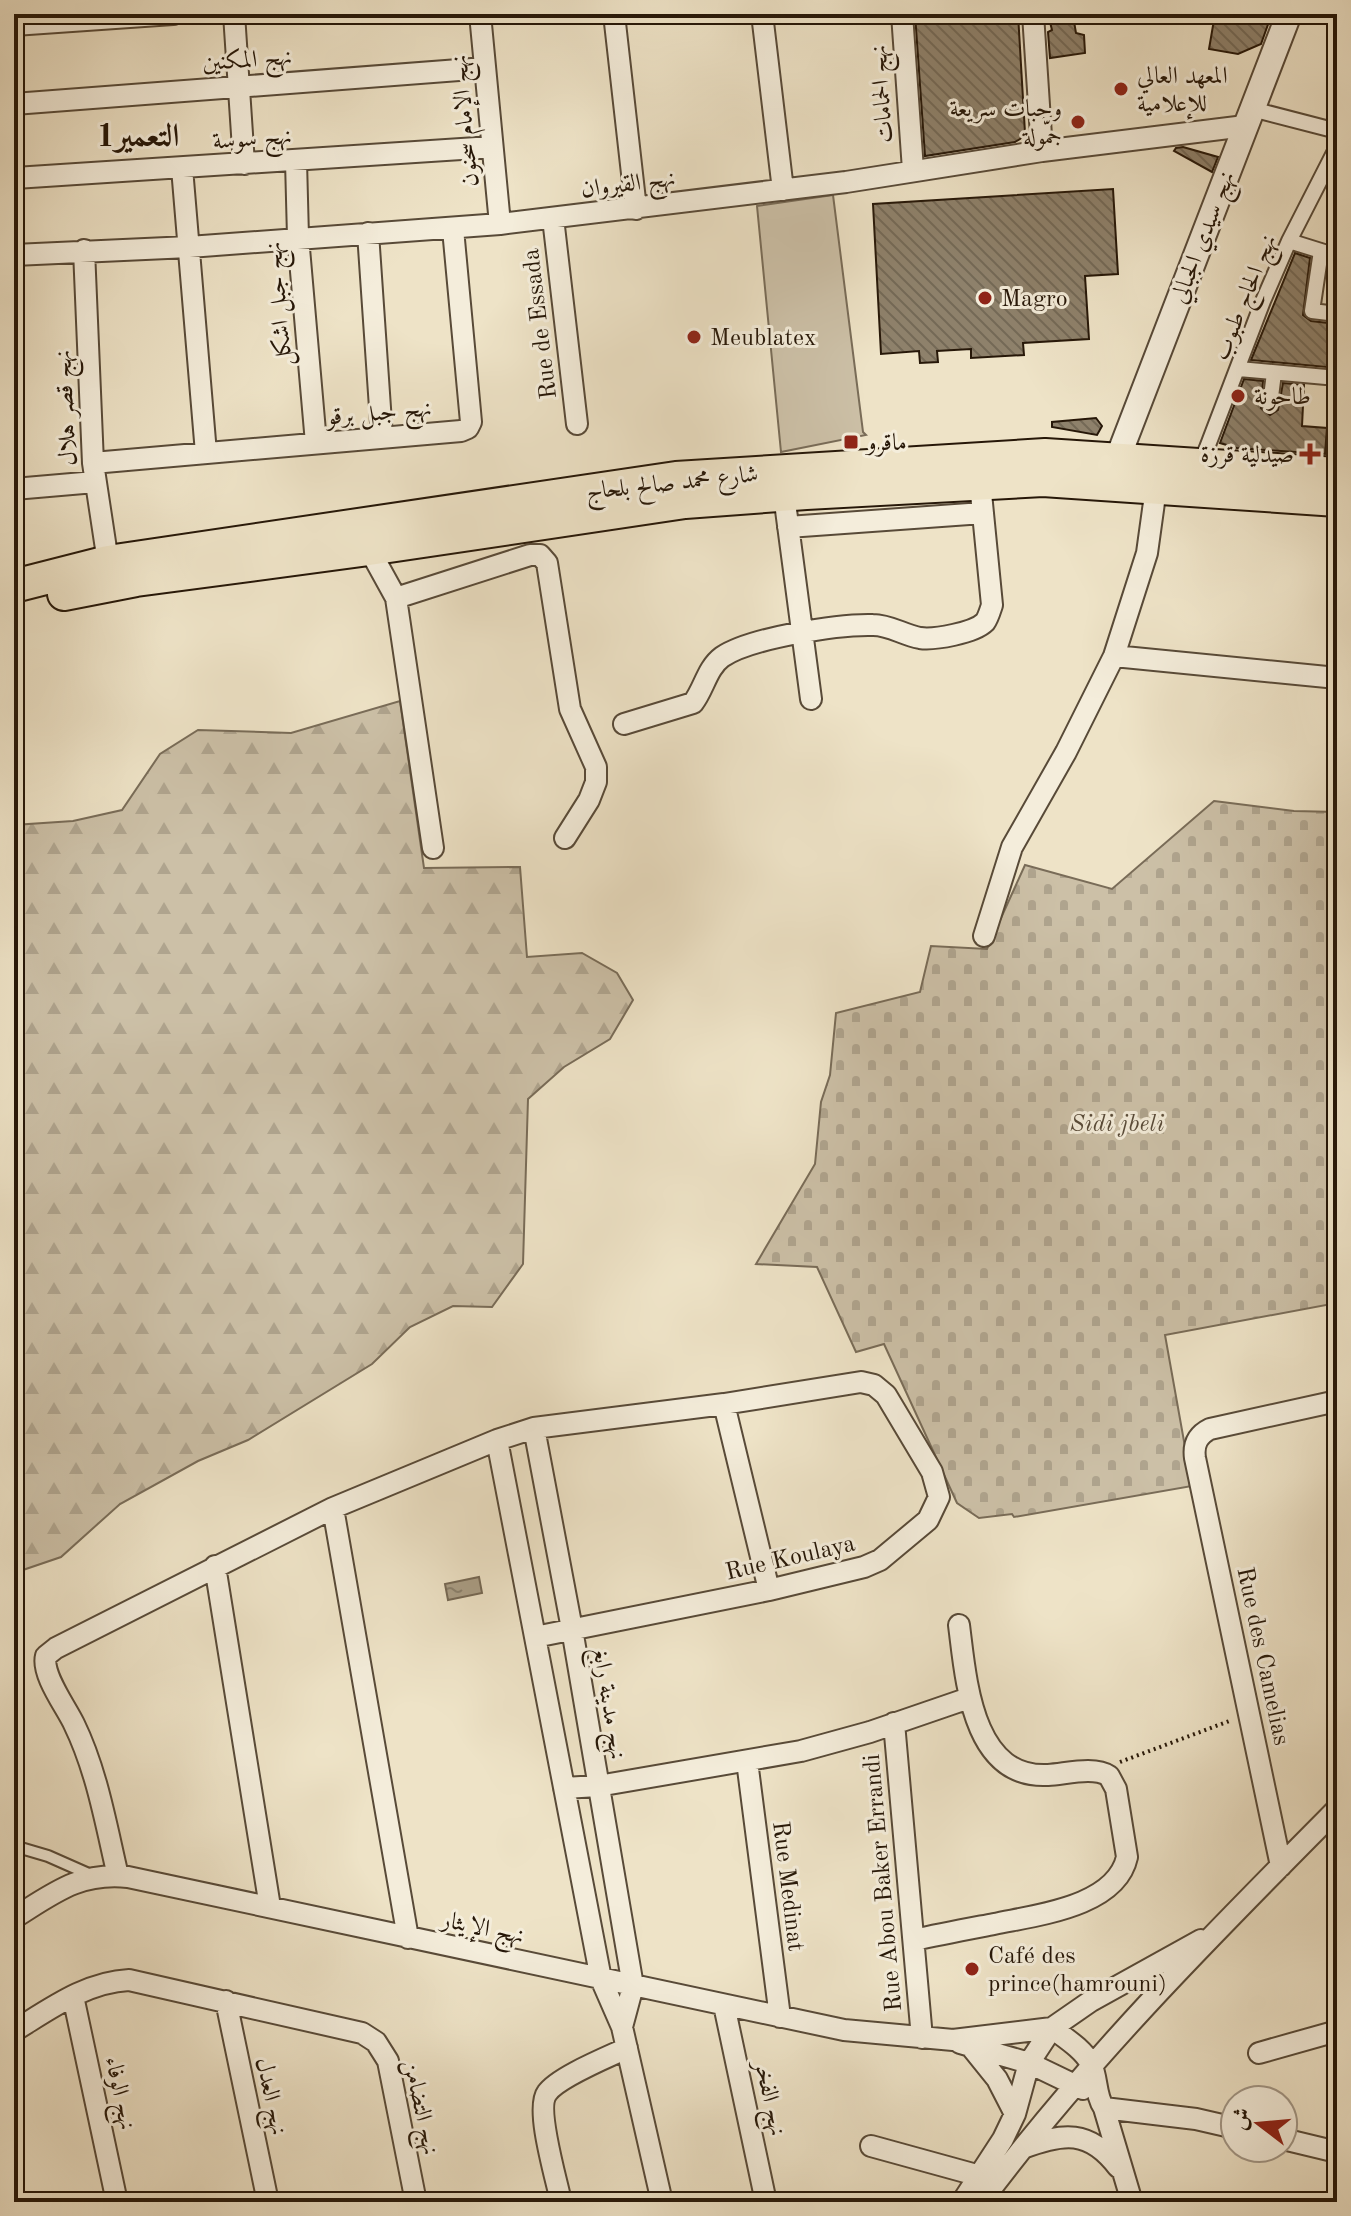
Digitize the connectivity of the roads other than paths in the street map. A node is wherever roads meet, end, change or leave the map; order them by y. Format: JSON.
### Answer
{"nodes":[{"id":1,"x":173,"y":14,"type":"edge"},
{"id":2,"x":234,"y":14,"type":"edge"},
{"id":3,"x":480,"y":14,"type":"edge"},
{"id":4,"x":614,"y":14,"type":"edge"},
{"id":5,"x":762,"y":14,"type":"edge"},
{"id":6,"x":902,"y":14,"type":"edge"},
{"id":7,"x":1033,"y":14,"type":"edge"},
{"id":8,"x":1289,"y":14,"type":"edge"},
{"id":9,"x":14,"y":25,"type":"edge"},
{"id":10,"x":485,"y":68,"type":"junction"},
{"id":11,"x":239,"y":85,"type":"junction"},
{"id":12,"x":14,"y":104,"type":"edge"},
{"id":13,"x":1248,"y":118,"type":"junction"},
{"id":14,"x":1337,"y":131,"type":"edge"},
{"id":15,"x":492,"y":147,"type":"junction"},
{"id":16,"x":1337,"y":147,"type":"edge"},
{"id":17,"x":1042,"y":151,"type":"junction"},
{"id":18,"x":296,"y":161,"type":"junction"},
{"id":19,"x":244,"y":164,"type":"junction"},
{"id":20,"x":182,"y":168,"type":"junction"},
{"id":21,"x":913,"y":170,"type":"junction"},
{"id":22,"x":14,"y":178,"type":"edge"},
{"id":23,"x":783,"y":190,"type":"junction"},
{"id":24,"x":636,"y":209,"type":"junction"},
{"id":25,"x":553,"y":218,"type":"junction"},
{"id":26,"x":500,"y":224,"type":"junction"},
{"id":27,"x":453,"y":229,"type":"junction"},
{"id":28,"x":368,"y":233,"type":"junction"},
{"id":29,"x":298,"y":237,"type":"junction"},
{"id":30,"x":1289,"y":241,"type":"junction"},
{"id":31,"x":189,"y":247,"type":"junction"},
{"id":32,"x":84,"y":250,"type":"junction"},
{"id":33,"x":1321,"y":251,"type":"junction"},
{"id":34,"x":14,"y":255,"type":"edge"},
{"id":35,"x":1337,"y":256,"type":"edge"},
{"id":36,"x":1337,"y":314,"type":"edge"},
{"id":37,"x":1239,"y":369,"type":"junction"},
{"id":38,"x":1274,"y":373,"type":"junction"},
{"id":39,"x":1337,"y":378,"type":"edge"},
{"id":40,"x":1270,"y":405,"type":"dead end"},
{"id":41,"x":577,"y":424,"type":"dead end"},
{"id":42,"x":382,"y":437,"type":"junction"},
{"id":43,"x":316,"y":443,"type":"junction"},
{"id":44,"x":206,"y":453,"type":"junction"},
{"id":45,"x":1117,"y":460,"type":"junction"},
{"id":46,"x":1200,"y":467,"type":"junction"},
{"id":47,"x":94,"y":472,"type":"junction"},
{"id":48,"x":1337,"y":474,"type":"edge"},
{"id":49,"x":798,"y":486,"type":"junction"},
{"id":50,"x":1156,"y":488,"type":"junction"},
{"id":51,"x":14,"y":489,"type":"edge"},
{"id":52,"x":982,"y":498,"type":"junction"},
{"id":53,"x":1337,"y":500,"type":"edge"},
{"id":54,"x":788,"y":527,"type":"junction"},
{"id":55,"x":369,"y":549,"type":"junction"},
{"id":56,"x":108,"y":562,"type":"junction"},
{"id":57,"x":14,"y":586,"type":"edge"},
{"id":58,"x":396,"y":598,"type":"junction"},
{"id":59,"x":14,"y":605,"type":"edge"},
{"id":60,"x":802,"y":632,"type":"junction"},
{"id":61,"x":1114,"y":656,"type":"junction"},
{"id":62,"x":1337,"y":678,"type":"edge"},
{"id":63,"x":811,"y":699,"type":"dead end"},
{"id":64,"x":624,"y":724,"type":"dead end"},
{"id":65,"x":565,"y":838,"type":"dead end"},
{"id":66,"x":433,"y":848,"type":"dead end"},
{"id":67,"x":984,"y":936,"type":"dead end"},
{"id":68,"x":1337,"y":1401,"type":"edge"},
{"id":69,"x":724,"y":1404,"type":"junction"},
{"id":70,"x":534,"y":1428,"type":"junction"},
{"id":71,"x":497,"y":1440,"type":"junction"},
{"id":72,"x":333,"y":1508,"type":"junction"},
{"id":73,"x":215,"y":1566,"type":"junction"},
{"id":74,"x":769,"y":1590,"type":"junction"},
{"id":75,"x":959,"y":1625,"type":"dead end"},
{"id":76,"x":572,"y":1629,"type":"junction"},
{"id":77,"x":535,"y":1637,"type":"junction"},
{"id":78,"x":969,"y":1698,"type":"junction"},
{"id":79,"x":894,"y":1723,"type":"junction"},
{"id":80,"x":747,"y":1761,"type":"junction"},
{"id":81,"x":598,"y":1786,"type":"junction"},
{"id":82,"x":564,"y":1788,"type":"junction"},
{"id":83,"x":1337,"y":1809,"type":"edge"},
{"id":84,"x":14,"y":1846,"type":"edge"},
{"id":85,"x":1281,"y":1866,"type":"junction"},
{"id":86,"x":93,"y":1876,"type":"junction"},
{"id":87,"x":118,"y":1876,"type":"junction"},
{"id":88,"x":270,"y":1907,"type":"junction"},
{"id":89,"x":14,"y":1918,"type":"edge"},
{"id":90,"x":1215,"y":1932,"type":"junction"},
{"id":91,"x":408,"y":1938,"type":"junction"},
{"id":92,"x":914,"y":1940,"type":"junction"},
{"id":93,"x":601,"y":1979,"type":"junction"},
{"id":94,"x":633,"y":1986,"type":"junction"},
{"id":95,"x":73,"y":1996,"type":"junction"},
{"id":96,"x":226,"y":2001,"type":"junction"},
{"id":97,"x":724,"y":2005,"type":"junction"},
{"id":98,"x":780,"y":2017,"type":"junction"},
{"id":99,"x":1052,"y":2028,"type":"junction"},
{"id":100,"x":14,"y":2031,"type":"edge"},
{"id":101,"x":1337,"y":2031,"type":"edge"},
{"id":102,"x":625,"y":2038,"type":"junction"},
{"id":103,"x":922,"y":2038,"type":"junction"},
{"id":104,"x":962,"y":2044,"type":"junction"},
{"id":105,"x":1259,"y":2053,"type":"dead end"},
{"id":106,"x":1029,"y":2063,"type":"junction"},
{"id":107,"x":1092,"y":2065,"type":"junction"},
{"id":108,"x":1075,"y":2083,"type":"junction"},
{"id":109,"x":1101,"y":2104,"type":"junction"},
{"id":110,"x":1015,"y":2114,"type":"junction"},
{"id":111,"x":1219,"y":2124,"type":"edge"},
{"id":112,"x":1299,"y":2143,"type":"edge"},
{"id":113,"x":871,"y":2146,"type":"dead end"},
{"id":114,"x":1019,"y":2150,"type":"junction"},
{"id":115,"x":1337,"y":2152,"type":"edge"},
{"id":116,"x":1123,"y":2173,"type":"junction"},
{"id":117,"x":980,"y":2176,"type":"junction"},
{"id":118,"x":117,"y":2202,"type":"edge"},
{"id":119,"x":268,"y":2202,"type":"edge"},
{"id":120,"x":416,"y":2202,"type":"edge"},
{"id":121,"x":561,"y":2202,"type":"edge"},
{"id":122,"x":662,"y":2202,"type":"edge"},
{"id":123,"x":766,"y":2202,"type":"edge"},
{"id":124,"x":962,"y":2202,"type":"edge"},
{"id":125,"x":981,"y":2202,"type":"edge"},
{"id":126,"x":1132,"y":2202,"type":"edge"}],
"edges":[{"from":1,"to":9,"type":"street"},
{"from":2,"to":11,"type":"street"},
{"from":3,"to":10,"type":"street","name":"نهج الإمام سحنون"},
{"from":4,"to":24,"type":"street"},
{"from":5,"to":23,"type":"street"},
{"from":6,"to":21,"type":"street","name":"نهج الحمامات"},
{"from":7,"to":17,"type":"street"},
{"from":8,"to":13,"type":"street","name":"نهج سيدي الجبالي"},
{"from":10,"to":11,"type":"street","name":"نهج المكنين"},
{"from":10,"to":15,"type":"street","name":"نهج الإمام سحنون"},
{"from":11,"to":12,"type":"street","name":"نهج المكنين"},
{"from":11,"to":19,"type":"street"},
{"from":13,"to":14,"type":"street"},
{"from":13,"to":17,"type":"street","name":"نهج القيروان"},
{"from":13,"to":45,"type":"street","name":"نهج سيدي الجبالي"},
{"from":15,"to":18,"type":"street","name":"نهج سوسة"},
{"from":15,"to":26,"type":"street","name":"نهج الإمام سحنون"},
{"from":16,"to":30,"type":"street","name":"نهج الحاج طبوب"},
{"from":17,"to":21,"type":"street","name":"نهج القيروان"},
{"from":18,"to":19,"type":"street","name":"نهج سوسة"},
{"from":18,"to":29,"type":"street","name":"نهج جبل اشكل"},
{"from":19,"to":20,"type":"street","name":"نهج سوسة"},
{"from":20,"to":22,"type":"street","name":"نهج سوسة"},
{"from":20,"to":31,"type":"street"},
{"from":21,"to":23,"type":"street","name":"نهج القيروان"},
{"from":23,"to":24,"type":"street","name":"نهج القيروان"},
{"from":24,"to":25,"type":"street","name":"نهج القيروان"},
{"from":25,"to":26,"type":"street","name":"نهج القيروان"},
{"from":25,"to":41,"type":"street","name":"Rue de Essada"},
{"from":26,"to":27,"type":"street","name":"نهج القيروان"},
{"from":27,"to":28,"type":"street","name":"نهج القيروان"},
{"from":27,"to":42,"type":"street","name":"نهج جبل برقو"},
{"from":28,"to":29,"type":"street","name":"نهج القيروان"},
{"from":28,"to":42,"type":"street"},
{"from":29,"to":31,"type":"street","name":"نهج القيروان"},
{"from":29,"to":43,"type":"street","name":"نهج جبل اشكل"},
{"from":30,"to":33,"type":"street"},
{"from":30,"to":37,"type":"street","name":"نهج الحاج طبوب"},
{"from":31,"to":32,"type":"street","name":"نهج القيروان"},
{"from":31,"to":44,"type":"street"},
{"from":32,"to":34,"type":"street","name":"نهج القيروان"},
{"from":32,"to":47,"type":"street","name":"نهج قصر هلال"},
{"from":33,"to":35,"type":"street"},
{"from":33,"to":36,"type":"street"},
{"from":37,"to":38,"type":"street"},
{"from":37,"to":46,"type":"street","name":"نهج الحاج طبوب"},
{"from":38,"to":39,"type":"street"},
{"from":38,"to":40,"type":"street"},
{"from":42,"to":43,"type":"street","name":"نهج جبل برقو"},
{"from":43,"to":44,"type":"street","name":"نهج جبل برقو"},
{"from":44,"to":47,"type":"street","name":"نهج جبل برقو"},
{"from":45,"to":46,"type":"main road","name":"شارع محمد صالح بلحاج"},
{"from":45,"to":49,"type":"main road","name":"شارع محمد صالح بلحاج"},
{"from":46,"to":48,"type":"main road","name":"شارع محمد صالح بلحاج"},
{"from":47,"to":51,"type":"street","name":"نهج جبل برقو"},
{"from":47,"to":56,"type":"street","name":"نهج قصر هلال"},
{"from":49,"to":52,"type":"main road","name":"شارع محمد صالح بلحاج"},
{"from":49,"to":54,"type":"street"},
{"from":49,"to":55,"type":"main road","name":"شارع محمد صالح بلحاج"},
{"from":49,"to":56,"type":"main road","name":"شارع محمد صالح بلحاج"},
{"from":50,"to":52,"type":"main road","name":"شارع محمد صالح بلحاج"},
{"from":50,"to":53,"type":"main road","name":"شارع محمد صالح بلحاج"},
{"from":50,"to":61,"type":"street"},
{"from":52,"to":54,"type":"street"},
{"from":52,"to":60,"type":"street"},
{"from":54,"to":60,"type":"street"},
{"from":55,"to":58,"type":"street"},
{"from":55,"to":59,"type":"main road","name":"شارع محمد صالح بلحاج"},
{"from":56,"to":57,"type":"main road","name":"شارع محمد صالح بلحاج"},
{"from":58,"to":65,"type":"street"},
{"from":58,"to":66,"type":"street"},
{"from":60,"to":63,"type":"street"},
{"from":60,"to":64,"type":"street"},
{"from":61,"to":62,"type":"street"},
{"from":61,"to":67,"type":"street"},
{"from":68,"to":85,"type":"street","name":"Rue des Camelias"},
{"from":69,"to":70,"type":"street","name":"Rue Koulaya"},
{"from":69,"to":74,"type":"street"},
{"from":69,"to":74,"type":"street","name":"Rue Koulaya"},
{"from":70,"to":71,"type":"street","name":"Rue Koulaya"},
{"from":70,"to":76,"type":"street","name":"نهج مدينة رابغ"},
{"from":71,"to":72,"type":"street","name":"Rue Koulaya"},
{"from":71,"to":77,"type":"street"},
{"from":72,"to":73,"type":"street","name":"Rue Koulaya"},
{"from":72,"to":91,"type":"street"},
{"from":73,"to":87,"type":"street","name":"Rue Koulaya"},
{"from":73,"to":88,"type":"street"},
{"from":74,"to":76,"type":"street","name":"Rue Koulaya"},
{"from":75,"to":78,"type":"street"},
{"from":76,"to":77,"type":"street","name":"Rue Koulaya"},
{"from":76,"to":81,"type":"street","name":"نهج مدينة رابغ"},
{"from":77,"to":82,"type":"street"},
{"from":78,"to":79,"type":"street"},
{"from":78,"to":92,"type":"street"},
{"from":79,"to":80,"type":"street"},
{"from":79,"to":92,"type":"street","name":"Rue Abou Baker Errandi"},
{"from":80,"to":81,"type":"street"},
{"from":80,"to":98,"type":"street","name":"Rue Medinat"},
{"from":81,"to":82,"type":"street"},
{"from":81,"to":94,"type":"street","name":"نهج مدينة رابغ"},
{"from":82,"to":93,"type":"street"},
{"from":83,"to":85,"type":"street"},
{"from":84,"to":86,"type":"lane"},
{"from":85,"to":90,"type":"street"},
{"from":86,"to":87,"type":"street","name":"نهج الإيثار"},
{"from":86,"to":89,"type":"street","name":"نهج الإيثار"},
{"from":87,"to":88,"type":"street","name":"نهج الإيثار"},
{"from":88,"to":91,"type":"street","name":"نهج الإيثار"},
{"from":90,"to":99,"type":"street"},
{"from":90,"to":107,"type":"street"},
{"from":91,"to":93,"type":"street","name":"نهج الإيثار"},
{"from":92,"to":103,"type":"street","name":"Rue Abou Baker Errandi"},
{"from":93,"to":94,"type":"street","name":"نهج الإيثار"},
{"from":93,"to":102,"type":"street"},
{"from":94,"to":97,"type":"street","name":"نهج الإيثار"},
{"from":94,"to":102,"type":"street"},
{"from":95,"to":96,"type":"street"},
{"from":95,"to":100,"type":"street"},
{"from":95,"to":118,"type":"street","name":"نهج الوفاء"},
{"from":96,"to":119,"type":"street","name":"نهج العدل"},
{"from":96,"to":120,"type":"street","name":"نهج التضامن"},
{"from":97,"to":98,"type":"street","name":"نهج الإيثار"},
{"from":97,"to":123,"type":"street","name":"نهج الفخر"},
{"from":98,"to":103,"type":"street","name":"نهج الإيثار"},
{"from":99,"to":104,"type":"street"},
{"from":99,"to":106,"type":"street"},
{"from":99,"to":107,"type":"street"},
{"from":101,"to":105,"type":"street"},
{"from":102,"to":121,"type":"street"},
{"from":102,"to":122,"type":"street"},
{"from":103,"to":104,"type":"street","name":"نهج الإيثار"},
{"from":104,"to":106,"type":"street"},
{"from":104,"to":110,"type":"street"},
{"from":106,"to":108,"type":"street"},
{"from":106,"to":110,"type":"street"},
{"from":107,"to":108,"type":"street"},
{"from":107,"to":109,"type":"street"},
{"from":108,"to":109,"type":"street"},
{"from":108,"to":114,"type":"street"},
{"from":109,"to":111,"type":"street"},
{"from":109,"to":116,"type":"street"},
{"from":110,"to":117,"type":"street"},
{"from":112,"to":115,"type":"street"},
{"from":113,"to":117,"type":"street"},
{"from":114,"to":116,"type":"street"},
{"from":114,"to":125,"type":"street"},
{"from":116,"to":126,"type":"street"},
{"from":117,"to":124,"type":"street"}]}
